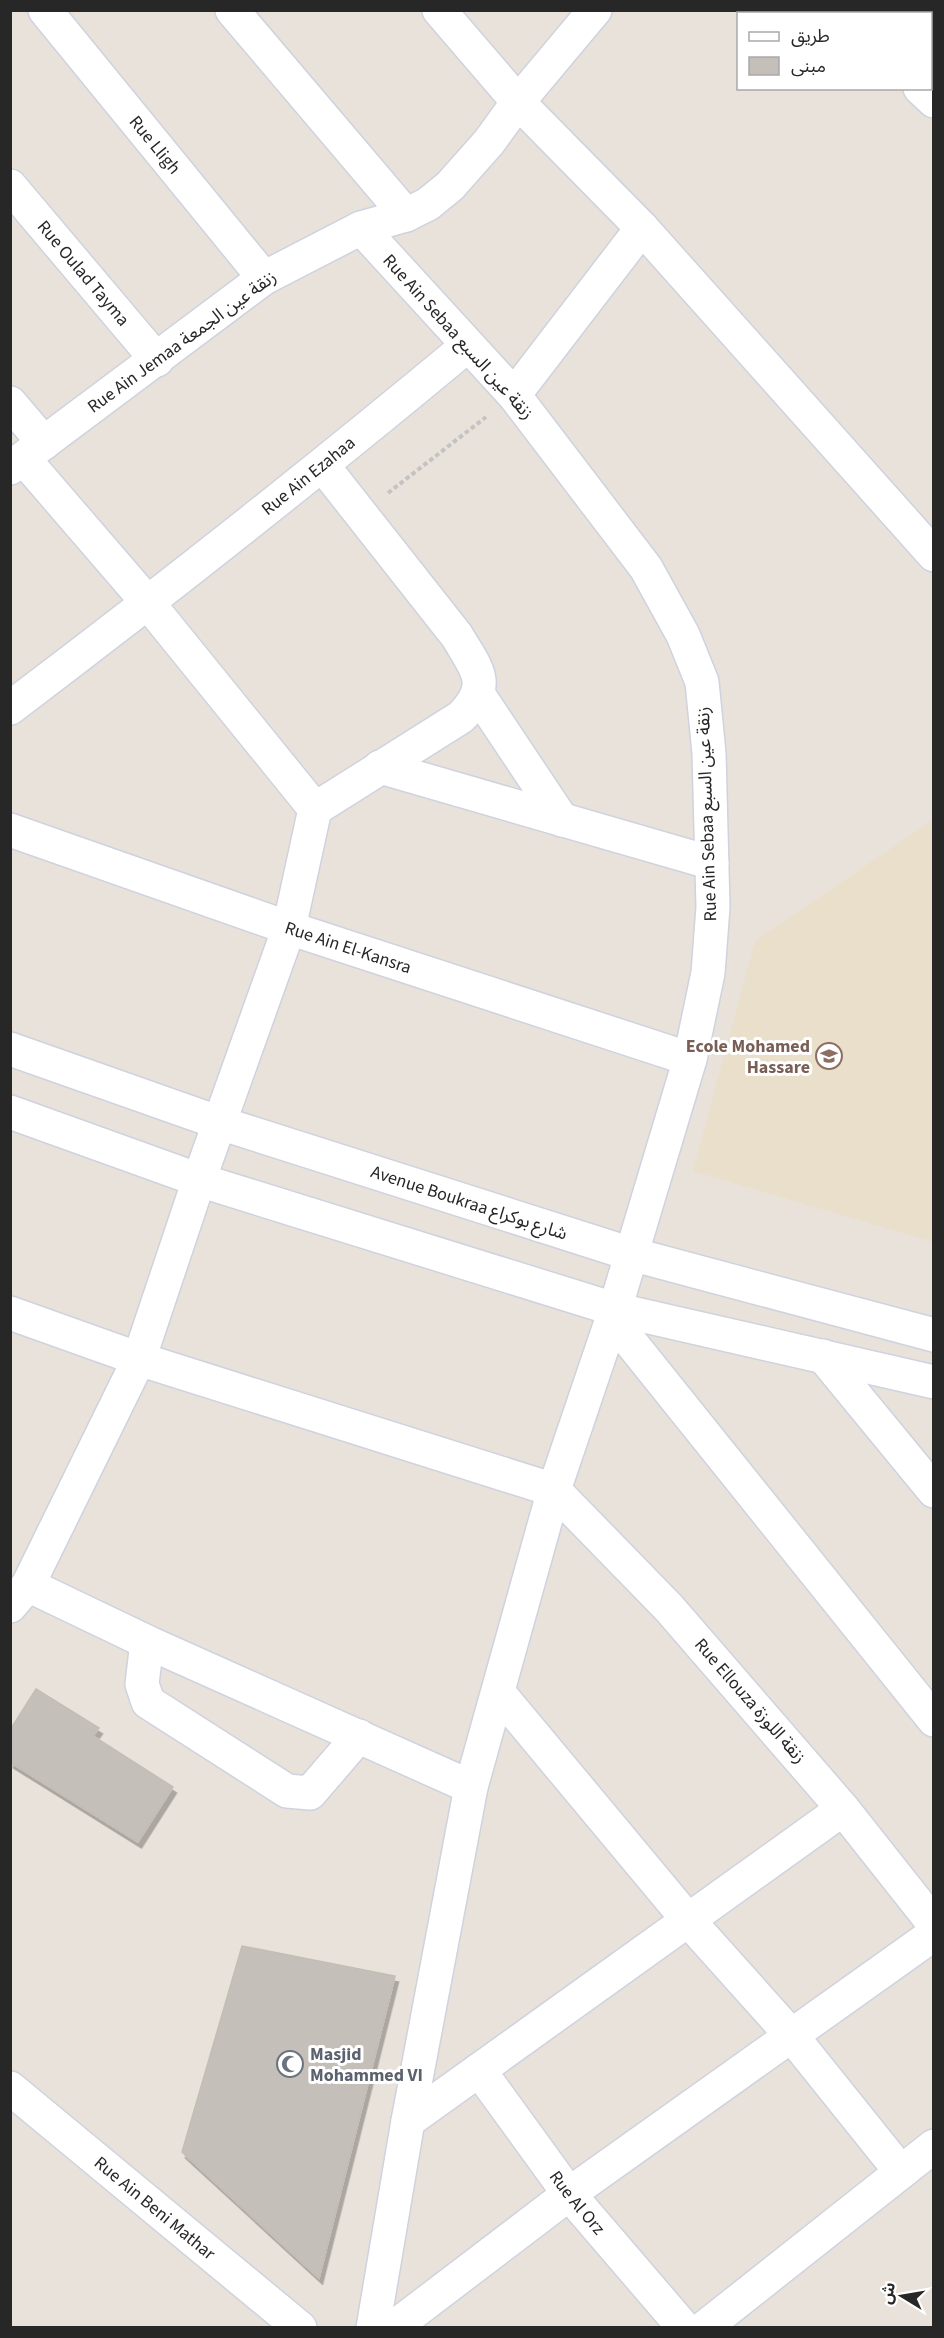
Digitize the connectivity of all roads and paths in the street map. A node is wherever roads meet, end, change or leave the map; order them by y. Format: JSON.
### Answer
{"nodes":[{"id":1,"x":45,"y":10,"type":"edge"},
{"id":2,"x":232,"y":10,"type":"edge"},
{"id":3,"x":439,"y":10,"type":"edge"},
{"id":4,"x":595,"y":10,"type":"edge"},
{"id":5,"x":518,"y":102,"type":"junction"},
{"id":6,"x":10,"y":186,"type":"edge"},
{"id":7,"x":406,"y":215,"type":"junction"},
{"id":8,"x":362,"y":228,"type":"junction"},
{"id":9,"x":642,"y":228,"type":"junction"},
{"id":10,"x":264,"y":278,"type":"junction"},
{"id":11,"x":467,"y":346,"type":"junction"},
{"id":12,"x":157,"y":360,"type":"junction"},
{"id":13,"x":514,"y":395,"type":"junction"},
{"id":14,"x":10,"y":403,"type":"edge"},
{"id":15,"x":26,"y":456,"type":"edge"},
{"id":16,"x":323,"y":466,"type":"junction"},
{"id":17,"x":361,"y":514,"type":"junction"},
{"id":18,"x":933,"y":554,"type":"edge"},
{"id":19,"x":148,"y":603,"type":"junction"},
{"id":20,"x":478,"y":694,"type":"junction"},
{"id":21,"x":10,"y":708,"type":"edge"},
{"id":22,"x":380,"y":767,"type":"junction"},
{"id":23,"x":315,"y":809,"type":"junction"},
{"id":24,"x":562,"y":820,"type":"junction"},
{"id":25,"x":10,"y":830,"type":"edge"},
{"id":26,"x":712,"y":863,"type":"junction"},
{"id":27,"x":290,"y":928,"type":"junction"},
{"id":28,"x":10,"y":1049,"type":"edge"},
{"id":29,"x":690,"y":1059,"type":"junction"},
{"id":30,"x":10,"y":1112,"type":"edge"},
{"id":31,"x":220,"y":1123,"type":"junction"},
{"id":32,"x":199,"y":1180,"type":"junction"},
{"id":33,"x":631,"y":1254,"type":"junction"},
{"id":34,"x":10,"y":1313,"type":"edge"},
{"id":35,"x":613,"y":1314,"type":"junction"},
{"id":36,"x":933,"y":1335,"type":"edge"},
{"id":37,"x":823,"y":1356,"type":"junction"},
{"id":38,"x":139,"y":1359,"type":"junction"},
{"id":39,"x":933,"y":1382,"type":"edge"},
{"id":40,"x":554,"y":1490,"type":"junction"},
{"id":41,"x":933,"y":1491,"type":"edge"},
{"id":42,"x":19,"y":1596,"type":"edge"},
{"id":43,"x":147,"y":1642,"type":"junction"},
{"id":44,"x":498,"y":1692,"type":"junction"},
{"id":45,"x":933,"y":1720,"type":"edge"},
{"id":46,"x":359,"y":1736,"type":"junction"},
{"id":47,"x":471,"y":1787,"type":"junction"},
{"id":48,"x":843,"y":1809,"type":"junction"},
{"id":49,"x":688,"y":1920,"type":"junction"},
{"id":50,"x":933,"y":1924,"type":"edge"},
{"id":51,"x":933,"y":1934,"type":"edge"},
{"id":52,"x":791,"y":2035,"type":"junction"},
{"id":53,"x":479,"y":2070,"type":"junction"},
{"id":54,"x":10,"y":2088,"type":"edge"},
{"id":55,"x":408,"y":2121,"type":"junction"},
{"id":56,"x":933,"y":2146,"type":"edge"},
{"id":57,"x":901,"y":2172,"type":"junction"},
{"id":58,"x":568,"y":2194,"type":"junction"},
{"id":59,"x":300,"y":2328,"type":"edge"},
{"id":60,"x":373,"y":2328,"type":"edge"},
{"id":61,"x":393,"y":2328,"type":"edge"},
{"id":62,"x":684,"y":2328,"type":"edge"},
{"id":63,"x":704,"y":2328,"type":"edge"}],
"edges":[{"from":1,"to":10,"type":"street","name":"Rue Lligh"},
{"from":2,"to":7,"type":"street"},
{"from":3,"to":5,"type":"street"},
{"from":4,"to":5,"type":"street","name":"Rue Ain Jemaa زنقة عين الجمعة"},
{"from":5,"to":7,"type":"street","name":"Rue Ain Jemaa زنقة عين الجمعة"},
{"from":5,"to":9,"type":"street"},
{"from":6,"to":12,"type":"street","name":"Rue Oulad Tayma"},
{"from":7,"to":8,"type":"street","name":"Rue Ain Jemaa زنقة عين الجمعة"},
{"from":8,"to":10,"type":"street","name":"Rue Ain Jemaa زنقة عين الجمعة"},
{"from":8,"to":11,"type":"street","name":"Rue Ain Sebaa زنقة عين السبع"},
{"from":9,"to":13,"type":"street"},
{"from":9,"to":18,"type":"street"},
{"from":10,"to":12,"type":"street","name":"Rue Ain Jemaa زنقة عين الجمعة"},
{"from":11,"to":13,"type":"street","name":"Rue Ain Sebaa زنقة عين السبع"},
{"from":11,"to":16,"type":"street","name":"Rue Ain Ezahaa"},
{"from":12,"to":15,"type":"street","name":"Rue Ain Jemaa زنقة عين الجمعة"},
{"from":13,"to":17,"type":"path"},
{"from":13,"to":26,"type":"street","name":"Rue Ain Sebaa زنقة عين السبع"},
{"from":14,"to":15,"type":"street"},
{"from":15,"to":19,"type":"street"},
{"from":16,"to":17,"type":"street"},
{"from":16,"to":19,"type":"street","name":"Rue Ain Ezahaa"},
{"from":17,"to":20,"type":"street"},
{"from":19,"to":21,"type":"street","name":"Rue Ain Ezahaa"},
{"from":19,"to":23,"type":"street"},
{"from":20,"to":22,"type":"street"},
{"from":20,"to":24,"type":"street"},
{"from":22,"to":23,"type":"street"},
{"from":22,"to":24,"type":"street"},
{"from":23,"to":27,"type":"street"},
{"from":24,"to":26,"type":"street"},
{"from":25,"to":27,"type":"street","name":"Rue Ain El-Kansra"},
{"from":26,"to":29,"type":"street","name":"Rue Ain Sebaa زنقة عين السبع"},
{"from":27,"to":29,"type":"street","name":"Rue Ain El-Kansra"},
{"from":27,"to":31,"type":"street"},
{"from":28,"to":31,"type":"street","name":"Avenue Boukraa شارع بوكراع"},
{"from":29,"to":33,"type":"street","name":"Rue Ain Sebaa زنقة عين السبع"},
{"from":30,"to":32,"type":"street"},
{"from":31,"to":32,"type":"street"},
{"from":31,"to":33,"type":"street","name":"Avenue Boukraa شارع بوكراع"},
{"from":32,"to":35,"type":"street"},
{"from":32,"to":38,"type":"street"},
{"from":33,"to":35,"type":"street","name":"Rue Ain Sebaa زنقة عين السبع"},
{"from":33,"to":36,"type":"street","name":"Avenue Boukraa شارع بوكراع"},
{"from":34,"to":38,"type":"street"},
{"from":35,"to":37,"type":"street"},
{"from":35,"to":40,"type":"street","name":"Rue Ain Sebaa زنقة عين السبع"},
{"from":35,"to":45,"type":"street"},
{"from":37,"to":39,"type":"street"},
{"from":37,"to":41,"type":"street"},
{"from":38,"to":40,"type":"street"},
{"from":38,"to":42,"type":"street"},
{"from":40,"to":44,"type":"street","name":"Rue Ain Sebaa زنقة عين السبع"},
{"from":40,"to":48,"type":"street","name":"Rue Ellouza زنقة اللوزة"},
{"from":42,"to":43,"type":"street"},
{"from":43,"to":46,"type":"street"},
{"from":43,"to":46,"type":"street"},
{"from":44,"to":47,"type":"street","name":"Rue Ain Sebaa زنقة عين السبع"},
{"from":44,"to":49,"type":"street"},
{"from":46,"to":47,"type":"street"},
{"from":47,"to":55,"type":"street","name":"Rue Ain Sebaa زنقة عين السبع"},
{"from":48,"to":49,"type":"street"},
{"from":48,"to":50,"type":"street","name":"Rue Ellouza زنقة اللوزة"},
{"from":49,"to":52,"type":"street"},
{"from":49,"to":53,"type":"street"},
{"from":51,"to":52,"type":"street"},
{"from":52,"to":57,"type":"street"},
{"from":52,"to":58,"type":"street"},
{"from":53,"to":55,"type":"street"},
{"from":53,"to":58,"type":"street","name":"Rue Al Orz"},
{"from":54,"to":59,"type":"street","name":"Rue Ain Beni Mathar"},
{"from":55,"to":60,"type":"street","name":"Rue Ain Sebaa زنقة عين السبع"},
{"from":56,"to":57,"type":"street"},
{"from":57,"to":63,"type":"street"},
{"from":58,"to":61,"type":"street"},
{"from":58,"to":62,"type":"street","name":"Rue Al Orz"}]}
